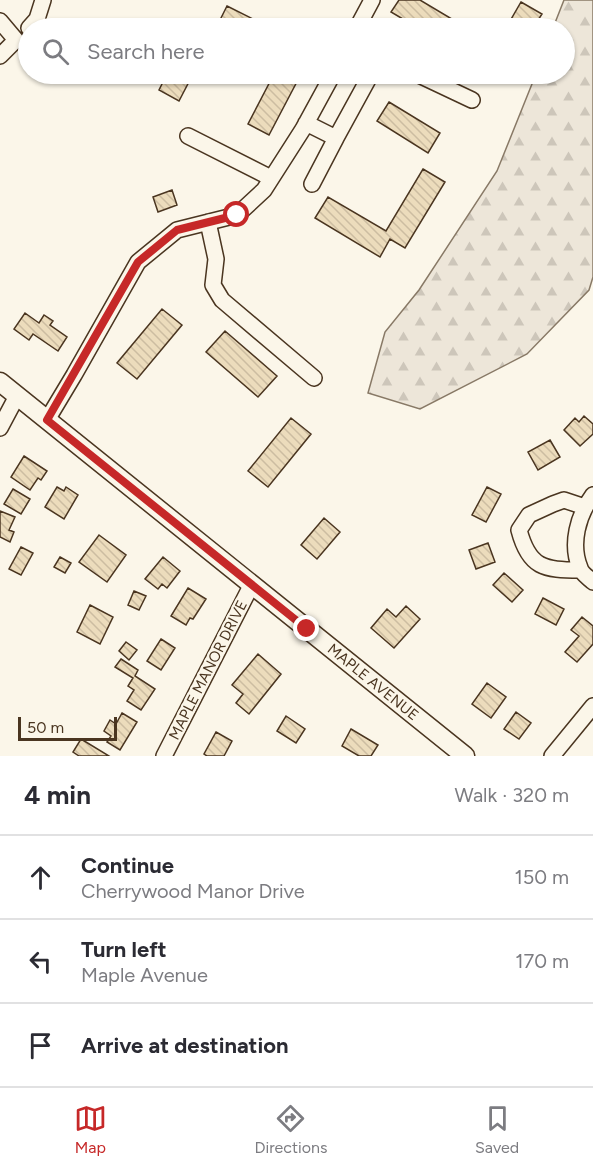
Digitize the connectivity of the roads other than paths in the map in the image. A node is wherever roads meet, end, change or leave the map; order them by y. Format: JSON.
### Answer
{"nodes":[{"id":1,"x":42,"y":0,"type":"edge"},
{"id":2,"x":372,"y":0,"type":"edge"},
{"id":3,"x":37,"y":18,"type":"edge"},
{"id":4,"x":362,"y":18,"type":"edge"},
{"id":5,"x":0,"y":21,"type":"edge"},
{"id":6,"x":16,"y":40,"type":"joint"},
{"id":7,"x":0,"y":56,"type":"edge"},
{"id":8,"x":327,"y":84,"type":"edge"},
{"id":9,"x":366,"y":84,"type":"edge"},
{"id":10,"x":438,"y":84,"type":"edge"},
{"id":11,"x":472,"y":100,"type":"dead end"},
{"id":12,"x":306,"y":123,"type":"junction"},
{"id":13,"x":188,"y":136,"type":"dead end"},
{"id":14,"x":336,"y":138,"type":"junction"},
{"id":15,"x":271,"y":178,"type":"junction"},
{"id":16,"x":312,"y":184,"type":"dead end"},
{"id":17,"x":208,"y":222,"type":"junction"},
{"id":18,"x":314,"y":378,"type":"dead end"},
{"id":19,"x":0,"y":382,"type":"edge"},
{"id":20,"x":18,"y":396,"type":"junction"},
{"id":21,"x":47,"y":420,"type":"junction"},
{"id":22,"x":0,"y":428,"type":"edge"},
{"id":23,"x":589,"y":501,"type":"edge"},
{"id":24,"x":580,"y":570,"type":"junction"},
{"id":25,"x":593,"y":582,"type":"edge"},
{"id":26,"x":252,"y":584,"type":"junction"},
{"id":27,"x":593,"y":706,"type":"edge"},
{"id":28,"x":164,"y":756,"type":"edge"},
{"id":29,"x":465,"y":756,"type":"edge"},
{"id":30,"x":552,"y":756,"type":"edge"}],
"edges":[{"from":1,"to":3,"type":"street"},
{"from":2,"to":4,"type":"street"},
{"from":5,"to":6,"type":"street"},
{"from":6,"to":7,"type":"street"},
{"from":8,"to":12,"type":"street"},
{"from":9,"to":14,"type":"street"},
{"from":10,"to":11,"type":"street"},
{"from":12,"to":14,"type":"street"},
{"from":12,"to":15,"type":"street"},
{"from":13,"to":15,"type":"street"},
{"from":14,"to":16,"type":"street"},
{"from":15,"to":17,"type":"street"},
{"from":17,"to":18,"type":"street"},
{"from":17,"to":21,"type":"street"},
{"from":19,"to":20,"type":"main road","name":"MAPLE AVENUE"},
{"from":20,"to":21,"type":"main road","name":"MAPLE AVENUE"},
{"from":20,"to":22,"type":"street"},
{"from":21,"to":26,"type":"main road","name":"MAPLE AVENUE"},
{"from":23,"to":24,"type":"street"},
{"from":23,"to":24,"type":"street"},
{"from":24,"to":25,"type":"street"},
{"from":26,"to":28,"type":"street","name":"MAPLE MANOR DRIVE"},
{"from":26,"to":29,"type":"main road","name":"MAPLE AVENUE"},
{"from":27,"to":30,"type":"street"}]}
